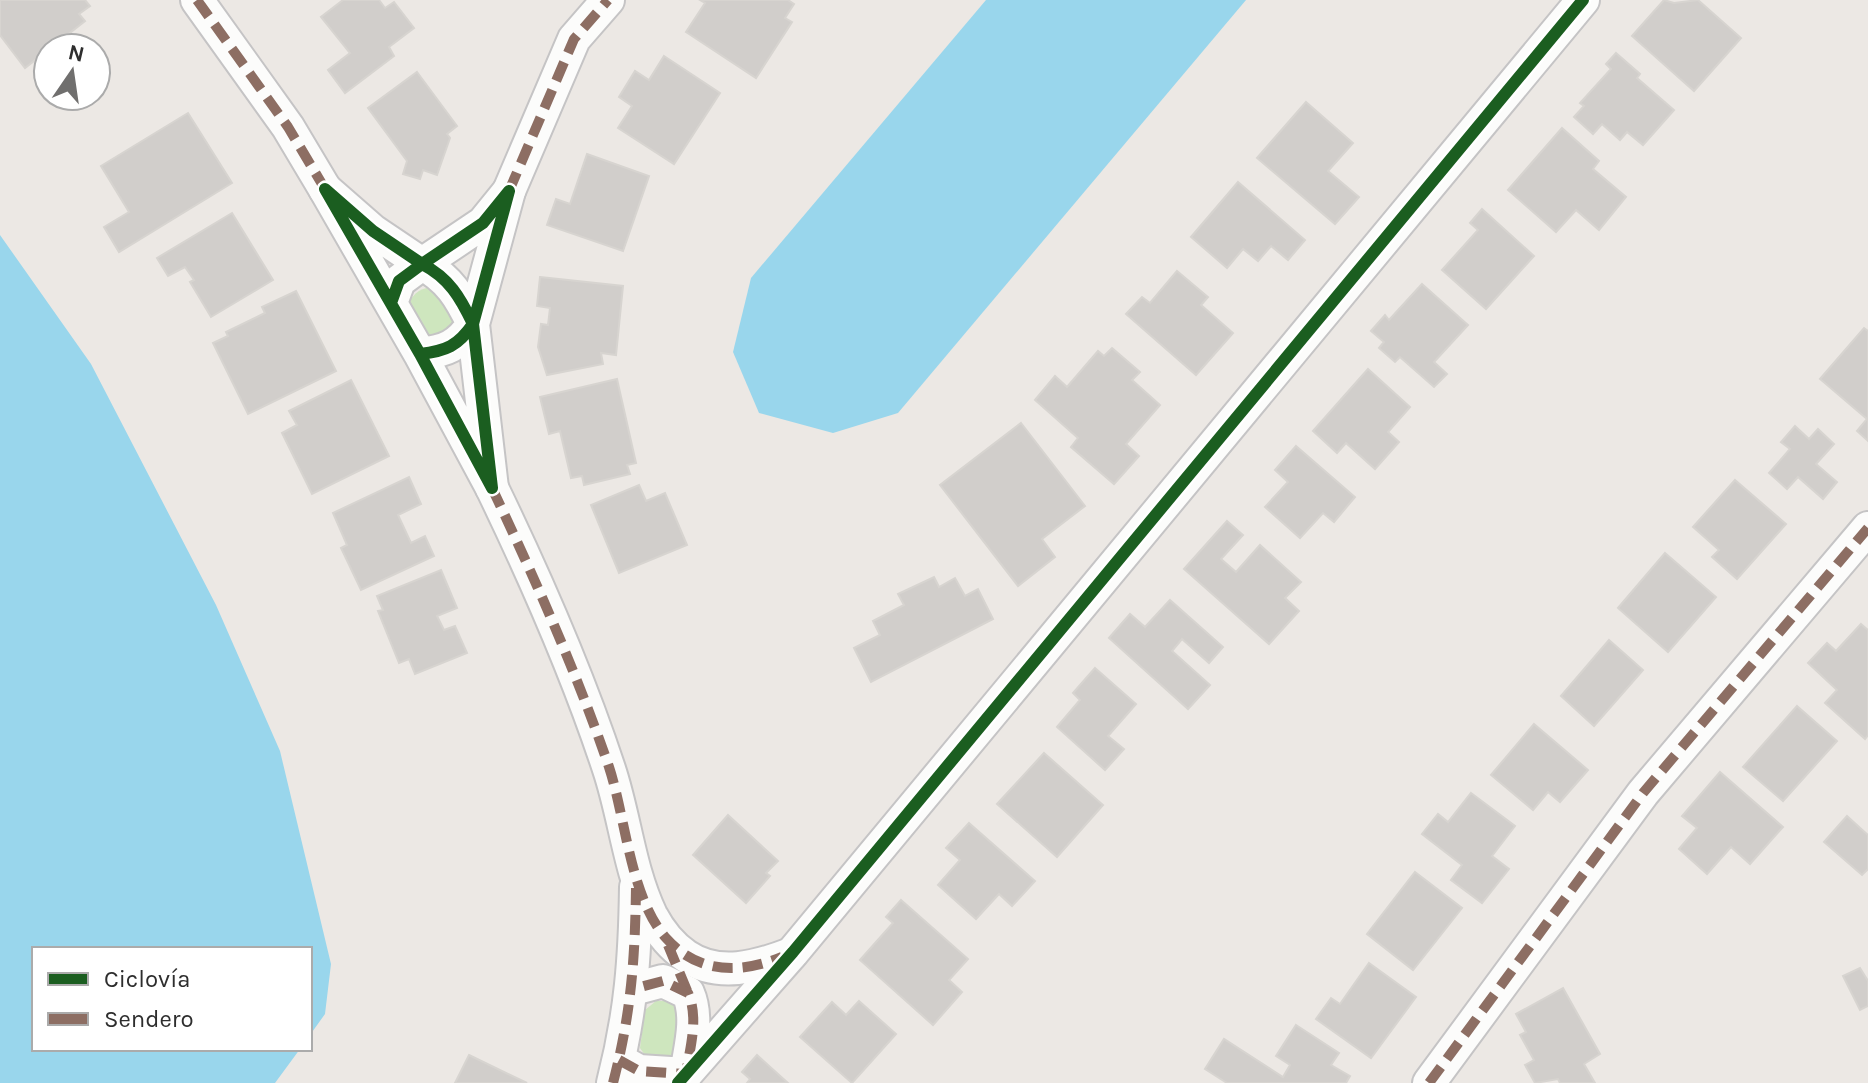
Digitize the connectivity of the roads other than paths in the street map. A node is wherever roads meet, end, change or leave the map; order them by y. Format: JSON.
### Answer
{"nodes":[{"id":1,"x":197,"y":0,"type":"edge"},
{"id":2,"x":608,"y":0,"type":"edge"},
{"id":3,"x":1583,"y":0,"type":"edge"},
{"id":4,"x":325,"y":189,"type":"junction"},
{"id":5,"x":509,"y":191,"type":"junction"},
{"id":6,"x":422,"y":264,"type":"junction"},
{"id":7,"x":391,"y":303,"type":"junction"},
{"id":8,"x":473,"y":324,"type":"junction"},
{"id":9,"x":420,"y":354,"type":"junction"},
{"id":10,"x":492,"y":488,"type":"junction"},
{"id":11,"x":1868,"y":528,"type":"edge"},
{"id":12,"x":637,"y":880,"type":"junction"},
{"id":13,"x":665,"y":937,"type":"junction"},
{"id":14,"x":793,"y":952,"type":"junction"},
{"id":15,"x":633,"y":989,"type":"junction"},
{"id":16,"x":688,"y":993,"type":"junction"},
{"id":17,"x":616,"y":1071,"type":"edge"},
{"id":18,"x":682,"y":1078,"type":"edge"},
{"id":19,"x":1429,"y":1083,"type":"edge"}],
"edges":[{"from":1,"to":4,"type":"street"},
{"from":2,"to":5,"type":"street"},
{"from":3,"to":14,"type":"street"},
{"from":4,"to":6,"type":"street"},
{"from":4,"to":7,"type":"street"},
{"from":5,"to":6,"type":"street"},
{"from":5,"to":8,"type":"street"},
{"from":6,"to":7,"type":"street"},
{"from":6,"to":8,"type":"street"},
{"from":7,"to":9,"type":"street"},
{"from":8,"to":9,"type":"street"},
{"from":8,"to":10,"type":"street"},
{"from":9,"to":10,"type":"street"},
{"from":10,"to":12,"type":"street"},
{"from":11,"to":19,"type":"street"},
{"from":12,"to":13,"type":"street"},
{"from":12,"to":15,"type":"street"},
{"from":13,"to":14,"type":"street"},
{"from":13,"to":16,"type":"street"},
{"from":14,"to":18,"type":"street"},
{"from":15,"to":16,"type":"street"},
{"from":15,"to":17,"type":"street"},
{"from":16,"to":18,"type":"street"},
{"from":17,"to":18,"type":"street"}]}
